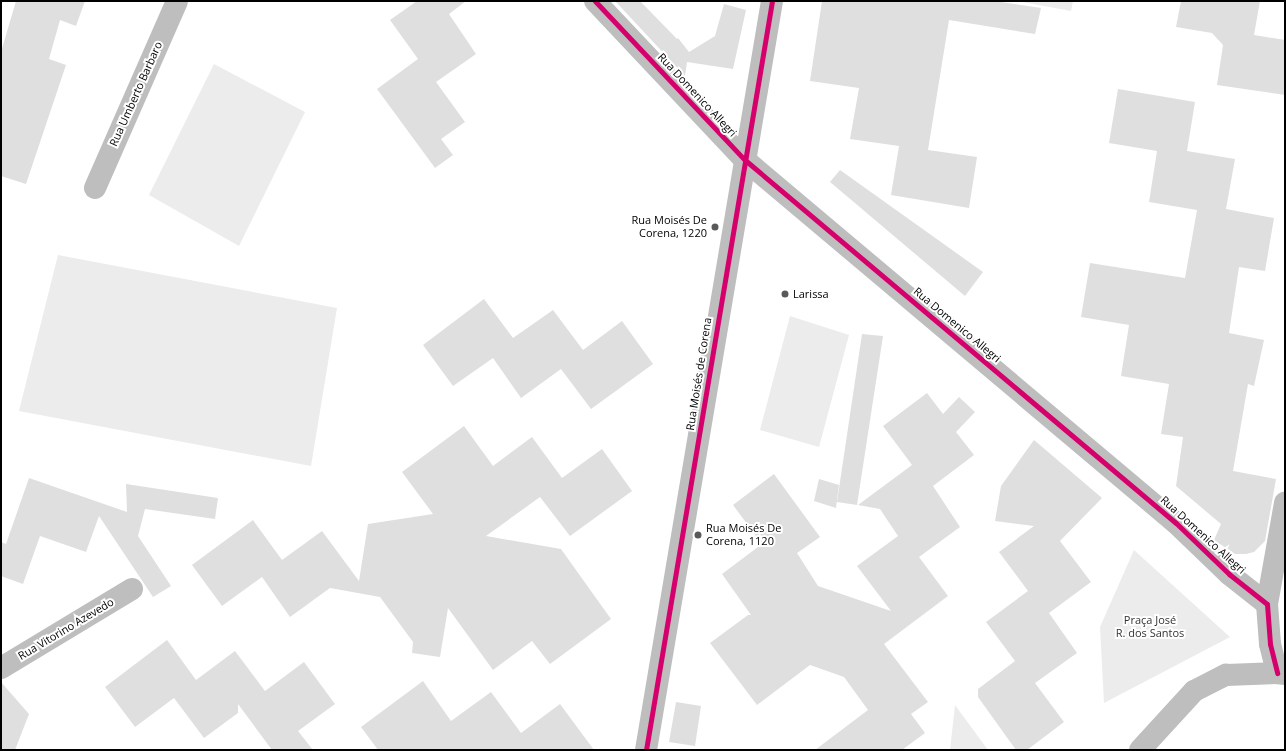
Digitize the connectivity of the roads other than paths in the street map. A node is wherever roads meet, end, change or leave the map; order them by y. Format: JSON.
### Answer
{"nodes":[{"id":1,"x":177,"y":1,"type":"edge"},
{"id":2,"x":595,"y":1,"type":"edge"},
{"id":3,"x":772,"y":1,"type":"edge"},
{"id":4,"x":745,"y":160,"type":"junction"},
{"id":5,"x":95,"y":188,"type":"dead end"},
{"id":6,"x":1285,"y":503,"type":"edge"},
{"id":7,"x":132,"y":589,"type":"dead end"},
{"id":8,"x":1267,"y":604,"type":"junction"},
{"id":9,"x":1,"y":668,"type":"edge"},
{"id":10,"x":1281,"y":674,"type":"edge"},
{"id":11,"x":646,"y":750,"type":"edge"},
{"id":12,"x":1140,"y":750,"type":"edge"}],
"edges":[{"from":1,"to":5,"type":"street","name":"Rua Umberto Barbaro"},
{"from":2,"to":4,"type":"street","name":"Rua Domenico Allegri"},
{"from":3,"to":4,"type":"street","name":"Rua Moisés de Corena"},
{"from":4,"to":8,"type":"street","name":"Rua Domenico Allegri"},
{"from":4,"to":11,"type":"street","name":"Rua Moisés de Corena"},
{"from":6,"to":8,"type":"street"},
{"from":7,"to":9,"type":"street","name":"Rua Vitorino Azevedo"},
{"from":8,"to":10,"type":"street"},
{"from":10,"to":12,"type":"street"}]}
